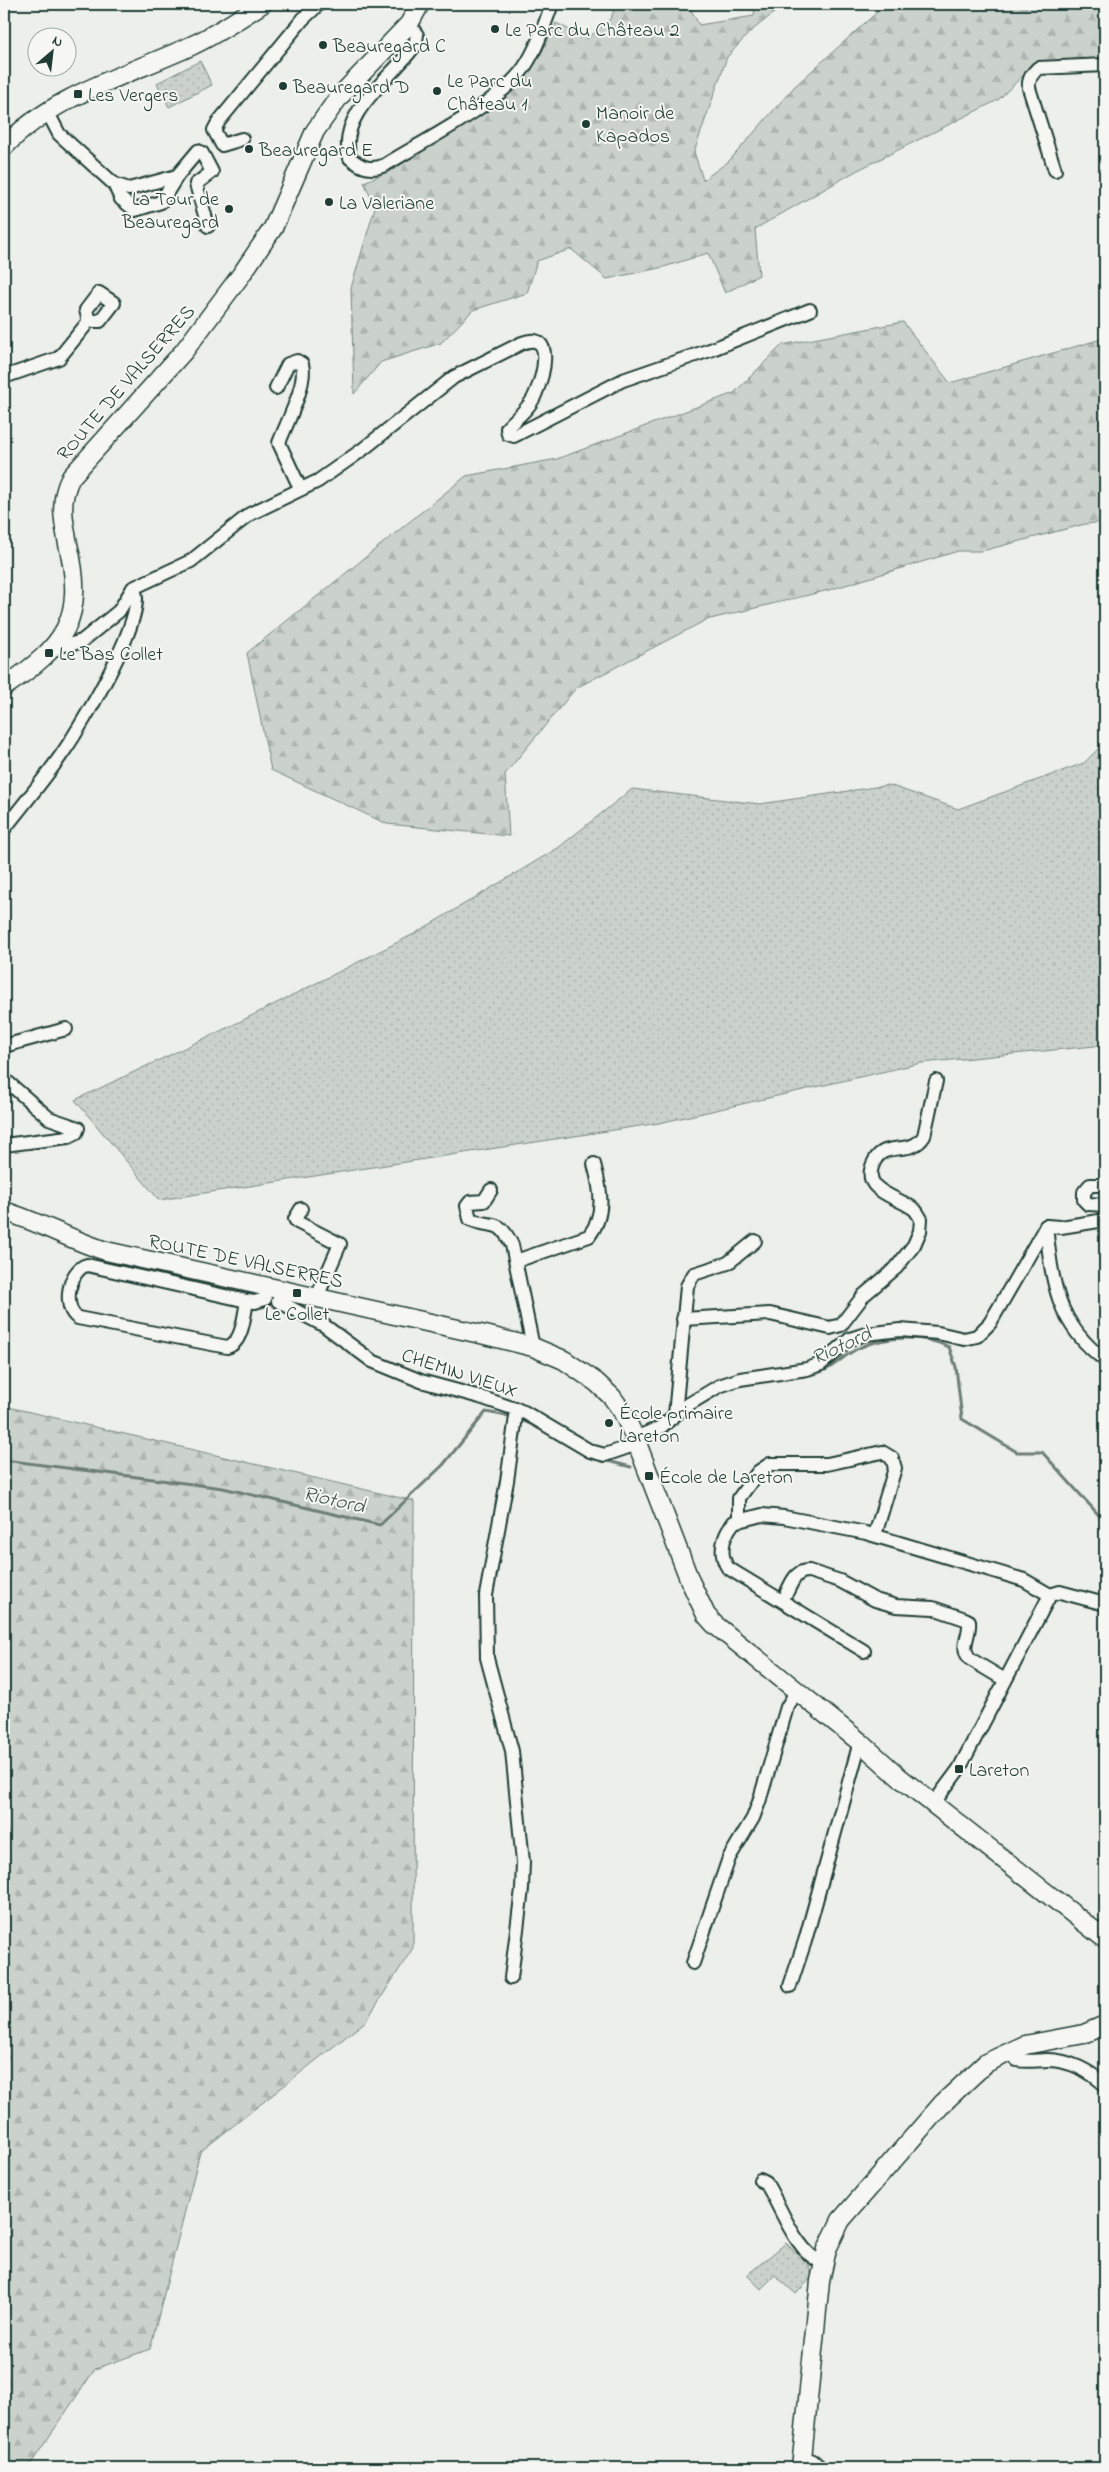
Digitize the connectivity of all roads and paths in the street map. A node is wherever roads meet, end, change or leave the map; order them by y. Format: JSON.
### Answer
{"nodes":[{"id":1,"x":262,"y":4,"type":"edge"},
{"id":2,"x":319,"y":4,"type":"edge"},
{"id":3,"x":420,"y":4,"type":"edge"},
{"id":4,"x":552,"y":4,"type":"edge"},
{"id":5,"x":409,"y":24,"type":"junction"},
{"id":6,"x":1105,"y":65,"type":"edge"},
{"id":7,"x":47,"y":111,"type":"junction"},
{"id":8,"x":242,"y":139,"type":"dead end"},
{"id":9,"x":4,"y":147,"type":"edge"},
{"id":10,"x":1055,"y":170,"type":"dead end"},
{"id":11,"x":177,"y":176,"type":"junction"},
{"id":12,"x":114,"y":184,"type":"junction"},
{"id":13,"x":208,"y":226,"type":"dead end"},
{"id":14,"x":810,"y":310,"type":"dead end"},
{"id":15,"x":89,"y":321,"type":"dead end"},
{"id":16,"x":4,"y":377,"type":"edge"},
{"id":17,"x":276,"y":388,"type":"dead end"},
{"id":18,"x":300,"y":488,"type":"junction"},
{"id":19,"x":133,"y":588,"type":"junction"},
{"id":20,"x":57,"y":644,"type":"junction"},
{"id":21,"x":4,"y":687,"type":"edge"},
{"id":22,"x":4,"y":829,"type":"edge"},
{"id":23,"x":66,"y":1029,"type":"dead end"},
{"id":24,"x":4,"y":1046,"type":"edge"},
{"id":25,"x":4,"y":1079,"type":"edge"},
{"id":26,"x":936,"y":1081,"type":"dead end"},
{"id":27,"x":4,"y":1145,"type":"edge"},
{"id":28,"x":594,"y":1164,"type":"dead end"},
{"id":29,"x":1105,"y":1185,"type":"edge"},
{"id":30,"x":491,"y":1190,"type":"dead end"},
{"id":31,"x":1105,"y":1205,"type":"edge"},
{"id":32,"x":301,"y":1209,"type":"dead end"},
{"id":33,"x":4,"y":1211,"type":"edge"},
{"id":34,"x":1105,"y":1220,"type":"edge"},
{"id":35,"x":1046,"y":1226,"type":"junction"},
{"id":36,"x":755,"y":1241,"type":"dead end"},
{"id":37,"x":516,"y":1261,"type":"junction"},
{"id":38,"x":264,"y":1292,"type":"junction"},
{"id":39,"x":281,"y":1295,"type":"junction"},
{"id":40,"x":317,"y":1297,"type":"junction"},
{"id":41,"x":248,"y":1301,"type":"junction"},
{"id":42,"x":684,"y":1319,"type":"junction"},
{"id":43,"x":533,"y":1348,"type":"junction"},
{"id":44,"x":1105,"y":1360,"type":"edge"},
{"id":45,"x":515,"y":1415,"type":"junction"},
{"id":46,"x":675,"y":1415,"type":"junction"},
{"id":47,"x":636,"y":1441,"type":"junction"},
{"id":48,"x":739,"y":1520,"type":"junction"},
{"id":49,"x":876,"y":1535,"type":"junction"},
{"id":50,"x":787,"y":1592,"type":"dead end"},
{"id":51,"x":1050,"y":1595,"type":"junction"},
{"id":52,"x":1105,"y":1604,"type":"edge"},
{"id":53,"x":864,"y":1651,"type":"dead end"},
{"id":54,"x":1005,"y":1680,"type":"junction"},
{"id":55,"x":796,"y":1692,"type":"junction"},
{"id":56,"x":860,"y":1742,"type":"junction"},
{"id":57,"x":939,"y":1802,"type":"junction"},
{"id":58,"x":1105,"y":1939,"type":"edge"},
{"id":59,"x":693,"y":1963,"type":"dead end"},
{"id":60,"x":511,"y":1978,"type":"dead end"},
{"id":61,"x":790,"y":1986,"type":"dead end"},
{"id":62,"x":1105,"y":2024,"type":"edge"},
{"id":63,"x":1010,"y":2051,"type":"junction"},
{"id":64,"x":1105,"y":2085,"type":"edge"},
{"id":65,"x":760,"y":2180,"type":"dead end"},
{"id":66,"x":824,"y":2263,"type":"junction"},
{"id":67,"x":802,"y":2463,"type":"edge"},
{"id":68,"x":822,"y":2468,"type":"edge"}],
"edges":[{"from":1,"to":7,"type":"street"},
{"from":2,"to":8,"type":"street"},
{"from":3,"to":5,"type":"street","name":"ROUTE DE VALSERRES"},
{"from":4,"to":5,"type":"street"},
{"from":5,"to":20,"type":"street","name":"ROUTE DE VALSERRES"},
{"from":6,"to":10,"type":"street"},
{"from":7,"to":9,"type":"street"},
{"from":7,"to":12,"type":"street"},
{"from":11,"to":12,"type":"street"},
{"from":11,"to":12,"type":"street"},
{"from":11,"to":13,"type":"street"},
{"from":14,"to":18,"type":"street"},
{"from":15,"to":16,"type":"street"},
{"from":17,"to":18,"type":"street"},
{"from":18,"to":19,"type":"street"},
{"from":19,"to":20,"type":"street"},
{"from":19,"to":22,"type":"street"},
{"from":20,"to":21,"type":"street","name":"ROUTE DE VALSERRES"},
{"from":23,"to":24,"type":"street"},
{"from":25,"to":27,"type":"street"},
{"from":26,"to":42,"type":"street"},
{"from":28,"to":37,"type":"street"},
{"from":29,"to":31,"type":"street"},
{"from":30,"to":37,"type":"street"},
{"from":32,"to":40,"type":"street"},
{"from":33,"to":38,"type":"street","name":"ROUTE DE VALSERRES"},
{"from":34,"to":35,"type":"street"},
{"from":35,"to":44,"type":"street"},
{"from":35,"to":46,"type":"street","name":"CHEMIN VIEUX"},
{"from":36,"to":42,"type":"street"},
{"from":37,"to":43,"type":"street"},
{"from":38,"to":39,"type":"street","name":"ROUTE DE VALSERRES"},
{"from":38,"to":41,"type":"street"},
{"from":39,"to":40,"type":"street","name":"ROUTE DE VALSERRES"},
{"from":39,"to":45,"type":"street","name":"CHEMIN VIEUX"},
{"from":40,"to":43,"type":"street","name":"ROUTE DE VALSERRES"},
{"from":41,"to":41,"type":"street"},
{"from":42,"to":46,"type":"street"},
{"from":43,"to":47,"type":"street","name":"ROUTE DE VALSERRES"},
{"from":45,"to":47,"type":"street","name":"CHEMIN VIEUX"},
{"from":45,"to":60,"type":"street"},
{"from":46,"to":47,"type":"street","name":"CHEMIN VIEUX"},
{"from":47,"to":55,"type":"street","name":"ROUTE DE VALSERRES"},
{"from":48,"to":49,"type":"street"},
{"from":48,"to":49,"type":"street"},
{"from":48,"to":53,"type":"street"},
{"from":49,"to":51,"type":"street"},
{"from":50,"to":54,"type":"street"},
{"from":51,"to":52,"type":"street"},
{"from":51,"to":54,"type":"street"},
{"from":54,"to":57,"type":"street"},
{"from":55,"to":56,"type":"street","name":"ROUTE DE VALSERRES"},
{"from":55,"to":59,"type":"street"},
{"from":56,"to":57,"type":"street"},
{"from":56,"to":57,"type":"street"},
{"from":56,"to":61,"type":"street"},
{"from":57,"to":58,"type":"street"},
{"from":62,"to":63,"type":"street"},
{"from":63,"to":64,"type":"street"},
{"from":63,"to":66,"type":"street"},
{"from":65,"to":66,"type":"street"},
{"from":66,"to":67,"type":"street"},
{"from":67,"to":68,"type":"street"}]}
